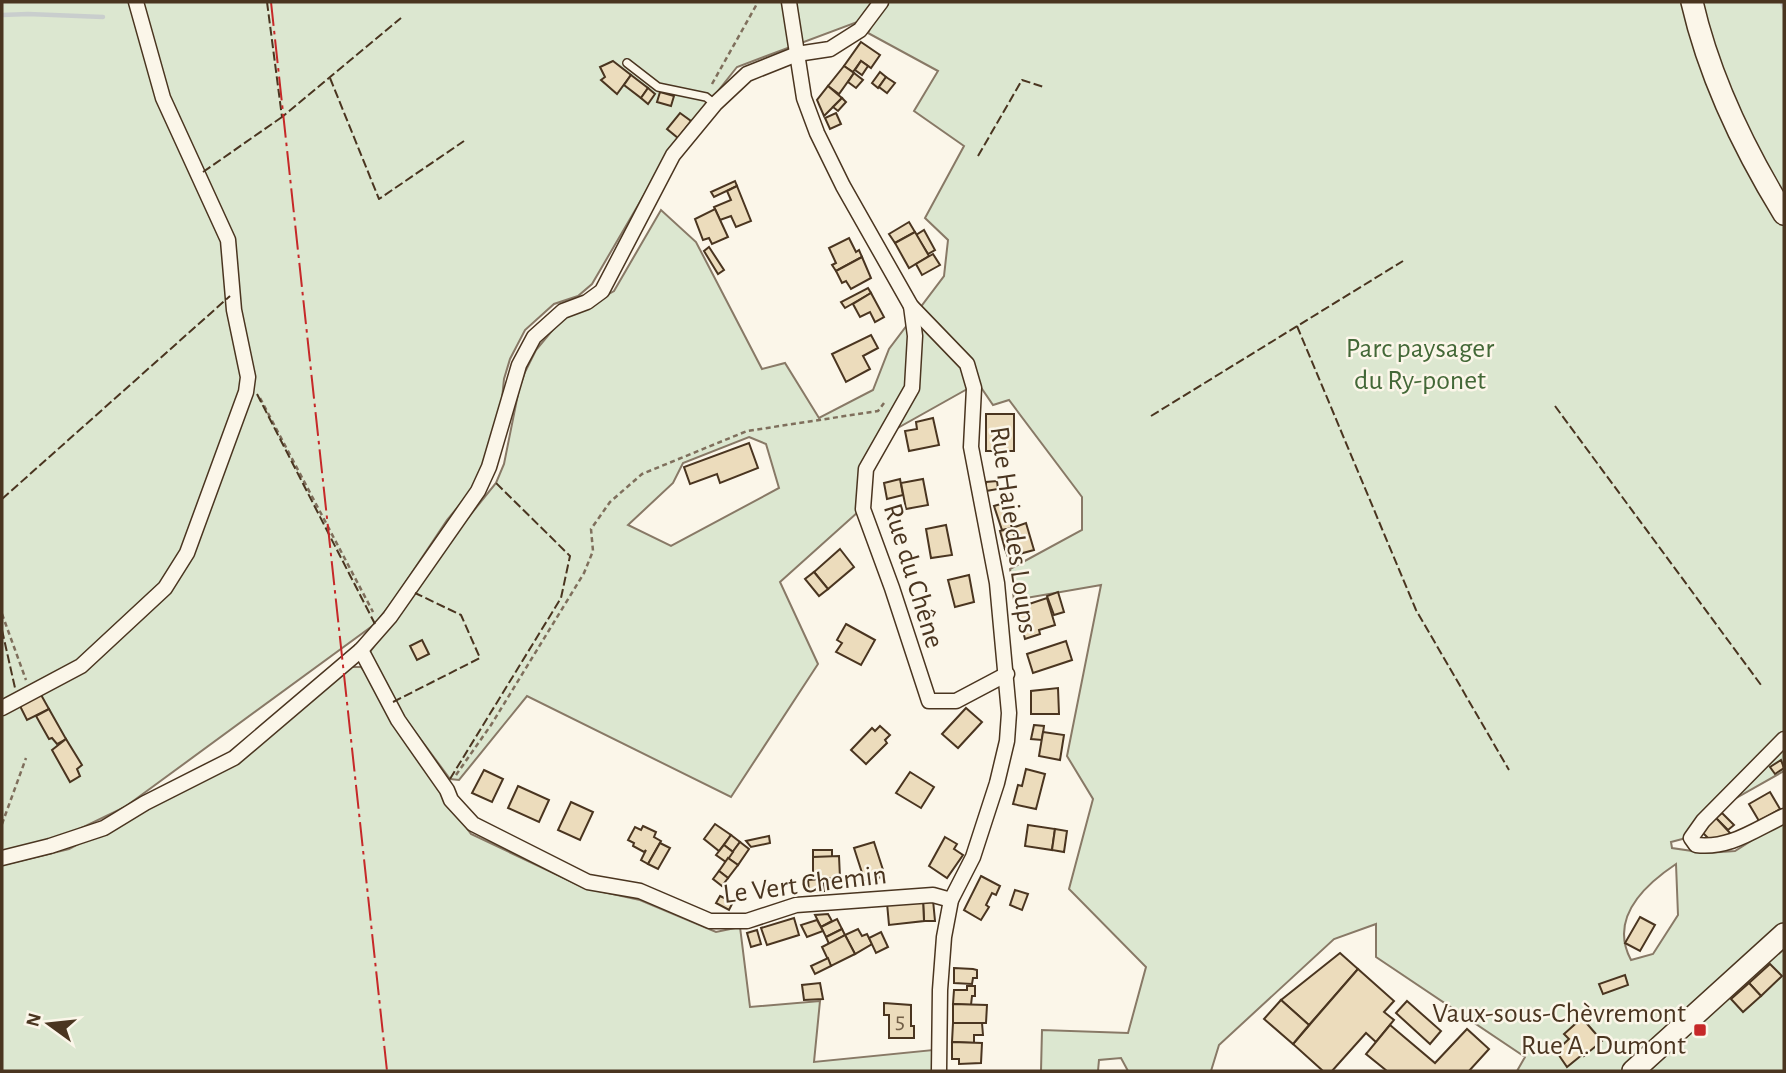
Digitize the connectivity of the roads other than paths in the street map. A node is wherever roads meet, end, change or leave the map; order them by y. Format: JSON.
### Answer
{"nodes":[{"id":1,"x":136,"y":2,"type":"edge"},
{"id":2,"x":789,"y":2,"type":"edge"},
{"id":3,"x":881,"y":2,"type":"edge"},
{"id":4,"x":1692,"y":2,"type":"edge"},
{"id":5,"x":797,"y":54,"type":"junction"},
{"id":6,"x":627,"y":63,"type":"dead end"},
{"id":7,"x":710,"y":100,"type":"junction"},
{"id":8,"x":1784,"y":214,"type":"edge"},
{"id":9,"x":911,"y":306,"type":"junction"},
{"id":10,"x":361,"y":650,"type":"junction"},
{"id":11,"x":1007,"y":674,"type":"junction"},
{"id":12,"x":2,"y":708,"type":"edge"},
{"id":13,"x":1784,"y":739,"type":"edge"},
{"id":14,"x":1784,"y":816,"type":"edge"},
{"id":15,"x":2,"y":858,"type":"edge"},
{"id":16,"x":951,"y":900,"type":"junction"},
{"id":17,"x":1784,"y":934,"type":"edge"},
{"id":18,"x":939,"y":1071,"type":"edge"},
{"id":19,"x":1633,"y":1071,"type":"edge"}],
"edges":[{"from":1,"to":12,"type":"street"},
{"from":2,"to":5,"type":"street","name":"Rue Haie des Loups"},
{"from":3,"to":5,"type":"street"},
{"from":4,"to":8,"type":"main road"},
{"from":5,"to":7,"type":"street"},
{"from":5,"to":9,"type":"street","name":"Rue Haie des Loups"},
{"from":6,"to":7,"type":"lane"},
{"from":7,"to":10,"type":"street"},
{"from":9,"to":11,"type":"street","name":"Rue Haie des Loups"},
{"from":9,"to":11,"type":"street","name":"Rue du Chêne"},
{"from":10,"to":15,"type":"street"},
{"from":10,"to":16,"type":"street","name":"Le Vert Chemin"},
{"from":11,"to":16,"type":"street","name":"Rue Haie des Loups"},
{"from":13,"to":14,"type":"street"},
{"from":16,"to":18,"type":"street","name":"Rue Haie des Loups"},
{"from":17,"to":19,"type":"main road"}]}
